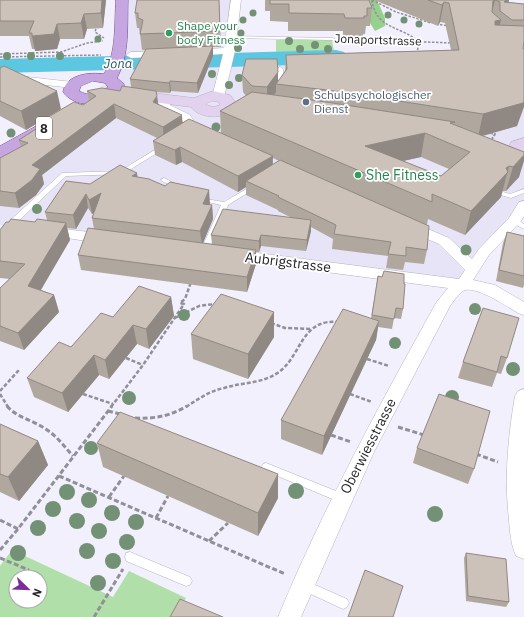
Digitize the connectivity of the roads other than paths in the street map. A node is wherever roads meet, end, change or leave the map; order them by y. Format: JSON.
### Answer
{"nodes":[{"id":1,"x":122,"y":0,"type":"edge"},
{"id":2,"x":236,"y":0,"type":"edge"},
{"id":3,"x":232,"y":37,"type":"junction"},
{"id":4,"x":333,"y":39,"type":"road end"},
{"id":5,"x":229,"y":52,"type":"junction"},
{"id":6,"x":125,"y":55,"type":"junction"},
{"id":7,"x":280,"y":69,"type":"dead end"},
{"id":8,"x":0,"y":77,"type":"edge"},
{"id":9,"x":112,"y":80,"type":"junction"},
{"id":10,"x":73,"y":85,"type":"junction"},
{"id":11,"x":277,"y":97,"type":"edge"},
{"id":12,"x":163,"y":99,"type":"junction"},
{"id":13,"x":230,"y":104,"type":"joint"},
{"id":14,"x":57,"y":121,"type":"edge"},
{"id":15,"x":213,"y":137,"type":"edge"},
{"id":16,"x":166,"y":144,"type":"edge"},
{"id":17,"x":0,"y":153,"type":"edge"},
{"id":18,"x":164,"y":180,"type":"dead end"},
{"id":19,"x":264,"y":180,"type":"edge"},
{"id":20,"x":184,"y":190,"type":"edge"},
{"id":21,"x":524,"y":191,"type":"edge"},
{"id":22,"x":503,"y":194,"type":"edge"},
{"id":23,"x":196,"y":197,"type":"edge"},
{"id":24,"x":225,"y":204,"type":"junction"},
{"id":25,"x":524,"y":205,"type":"edge"},
{"id":26,"x":394,"y":219,"type":"edge"},
{"id":27,"x":519,"y":224,"type":"edge"},
{"id":28,"x":4,"y":226,"type":"edge"},
{"id":29,"x":118,"y":240,"type":"edge"},
{"id":30,"x":188,"y":250,"type":"edge"},
{"id":31,"x":204,"y":252,"type":"junction"},
{"id":32,"x":468,"y":277,"type":"junction"},
{"id":33,"x":524,"y":309,"type":"edge"},
{"id":34,"x":524,"y":396,"type":"edge"},
{"id":35,"x":519,"y":466,"type":"edge"},
{"id":36,"x":266,"y":467,"type":"dead end"},
{"id":37,"x":342,"y":498,"type":"junction"},
{"id":38,"x":524,"y":548,"type":"edge"},
{"id":39,"x":130,"y":556,"type":"road end"},
{"id":40,"x":186,"y":581,"type":"dead end"},
{"id":41,"x":303,"y":584,"type":"junction"},
{"id":42,"x":343,"y":602,"type":"dead end"},
{"id":43,"x":289,"y":617,"type":"edge"}],
"edges":[{"from":1,"to":6,"type":"main road"},
{"from":2,"to":3,"type":"street"},
{"from":3,"to":4,"type":"lane","name":"Jonaportstrasse"},
{"from":3,"to":5,"type":"street"},
{"from":5,"to":6,"type":"street"},
{"from":5,"to":13,"type":"street"},
{"from":6,"to":9,"type":"main road"},
{"from":7,"to":11,"type":"lane"},
{"from":8,"to":10,"type":"street"},
{"from":9,"to":10,"type":"main road"},
{"from":9,"to":10,"type":"main road"},
{"from":9,"to":12,"type":"street"},
{"from":12,"to":13,"type":"street"},
{"from":12,"to":15,"type":"street"},
{"from":14,"to":17,"type":"main road","number":"8"},
{"from":16,"to":28,"type":"lane"},
{"from":18,"to":20,"type":"lane"},
{"from":19,"to":24,"type":"lane"},
{"from":21,"to":22,"type":"lane"},
{"from":23,"to":24,"type":"lane"},
{"from":24,"to":31,"type":"lane"},
{"from":25,"to":27,"type":"street","name":"Oberwiesstrasse"},
{"from":26,"to":32,"type":"street"},
{"from":27,"to":32,"type":"street","name":"Oberwiesstrasse"},
{"from":28,"to":29,"type":"street"},
{"from":30,"to":31,"type":"street","name":"Aubrigstrasse"},
{"from":31,"to":32,"type":"street","name":"Aubrigstrasse"},
{"from":32,"to":33,"type":"street","name":"Aubrigstrasse"},
{"from":32,"to":37,"type":"street","name":"Oberwiesstrasse"},
{"from":34,"to":35,"type":"street"},
{"from":35,"to":38,"type":"street"},
{"from":36,"to":37,"type":"lane"},
{"from":37,"to":41,"type":"street","name":"Oberwiesstrasse"},
{"from":39,"to":40,"type":"lane"},
{"from":41,"to":42,"type":"lane"},
{"from":41,"to":43,"type":"street","name":"Oberwiesstrasse"}]}
